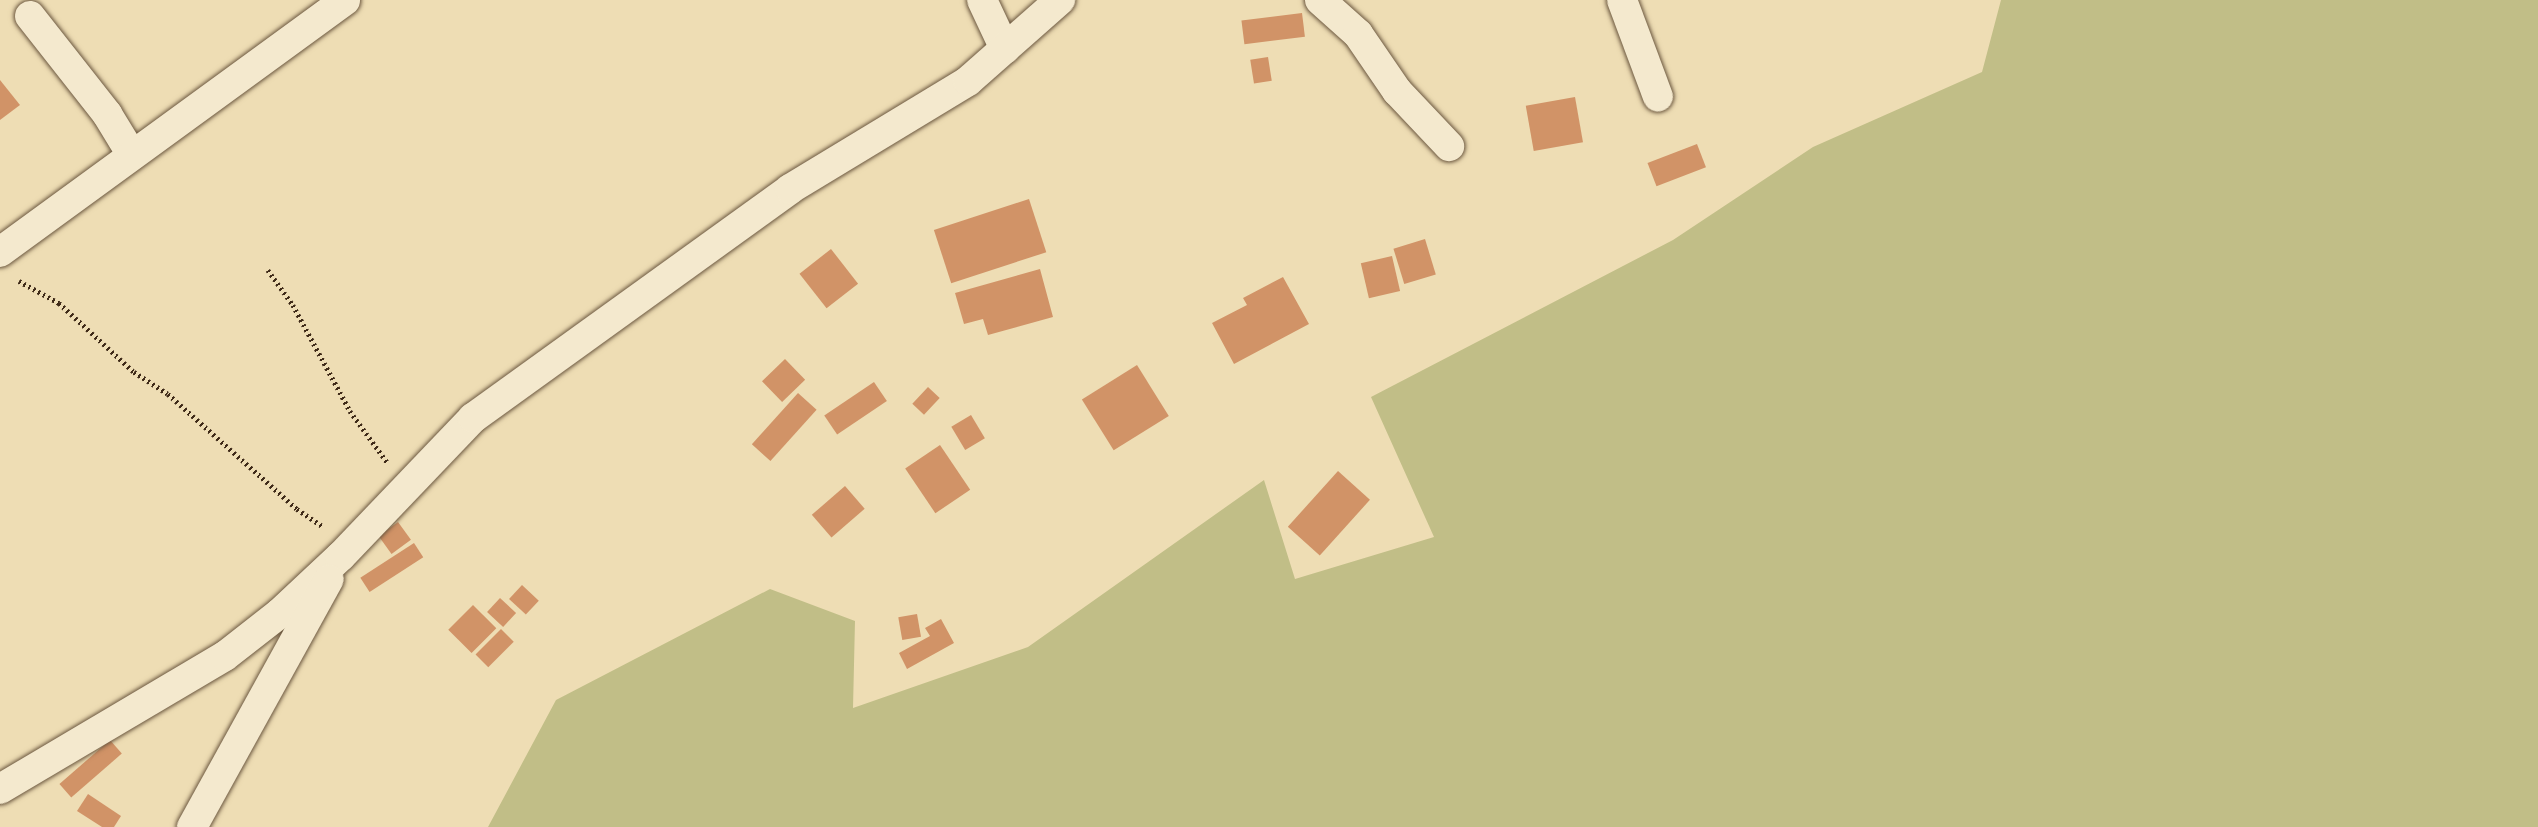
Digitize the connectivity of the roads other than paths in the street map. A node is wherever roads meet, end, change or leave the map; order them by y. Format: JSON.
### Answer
{"nodes":[{"id":1,"x":345,"y":0,"type":"edge"},
{"id":2,"x":982,"y":0,"type":"edge"},
{"id":3,"x":1060,"y":0,"type":"edge"},
{"id":4,"x":1321,"y":0,"type":"edge"},
{"id":5,"x":1622,"y":0,"type":"edge"},
{"id":6,"x":30,"y":16,"type":"dead end"},
{"id":7,"x":1005,"y":49,"type":"junction"},
{"id":8,"x":1658,"y":97,"type":"dead end"},
{"id":9,"x":1449,"y":146,"type":"dead end"},
{"id":10,"x":132,"y":155,"type":"junction"},
{"id":11,"x":4,"y":263,"type":"edge"},
{"id":12,"x":347,"y":550,"type":"junction"},
{"id":13,"x":0,"y":789,"type":"edge"},
{"id":14,"x":192,"y":827,"type":"edge"}],
"edges":[{"from":1,"to":10,"type":"street"},
{"from":2,"to":7,"type":"street"},
{"from":3,"to":7,"type":"street"},
{"from":4,"to":9,"type":"street"},
{"from":5,"to":8,"type":"street"},
{"from":6,"to":10,"type":"street"},
{"from":7,"to":12,"type":"street"},
{"from":10,"to":11,"type":"street"},
{"from":12,"to":13,"type":"street"},
{"from":12,"to":14,"type":"street"}]}
